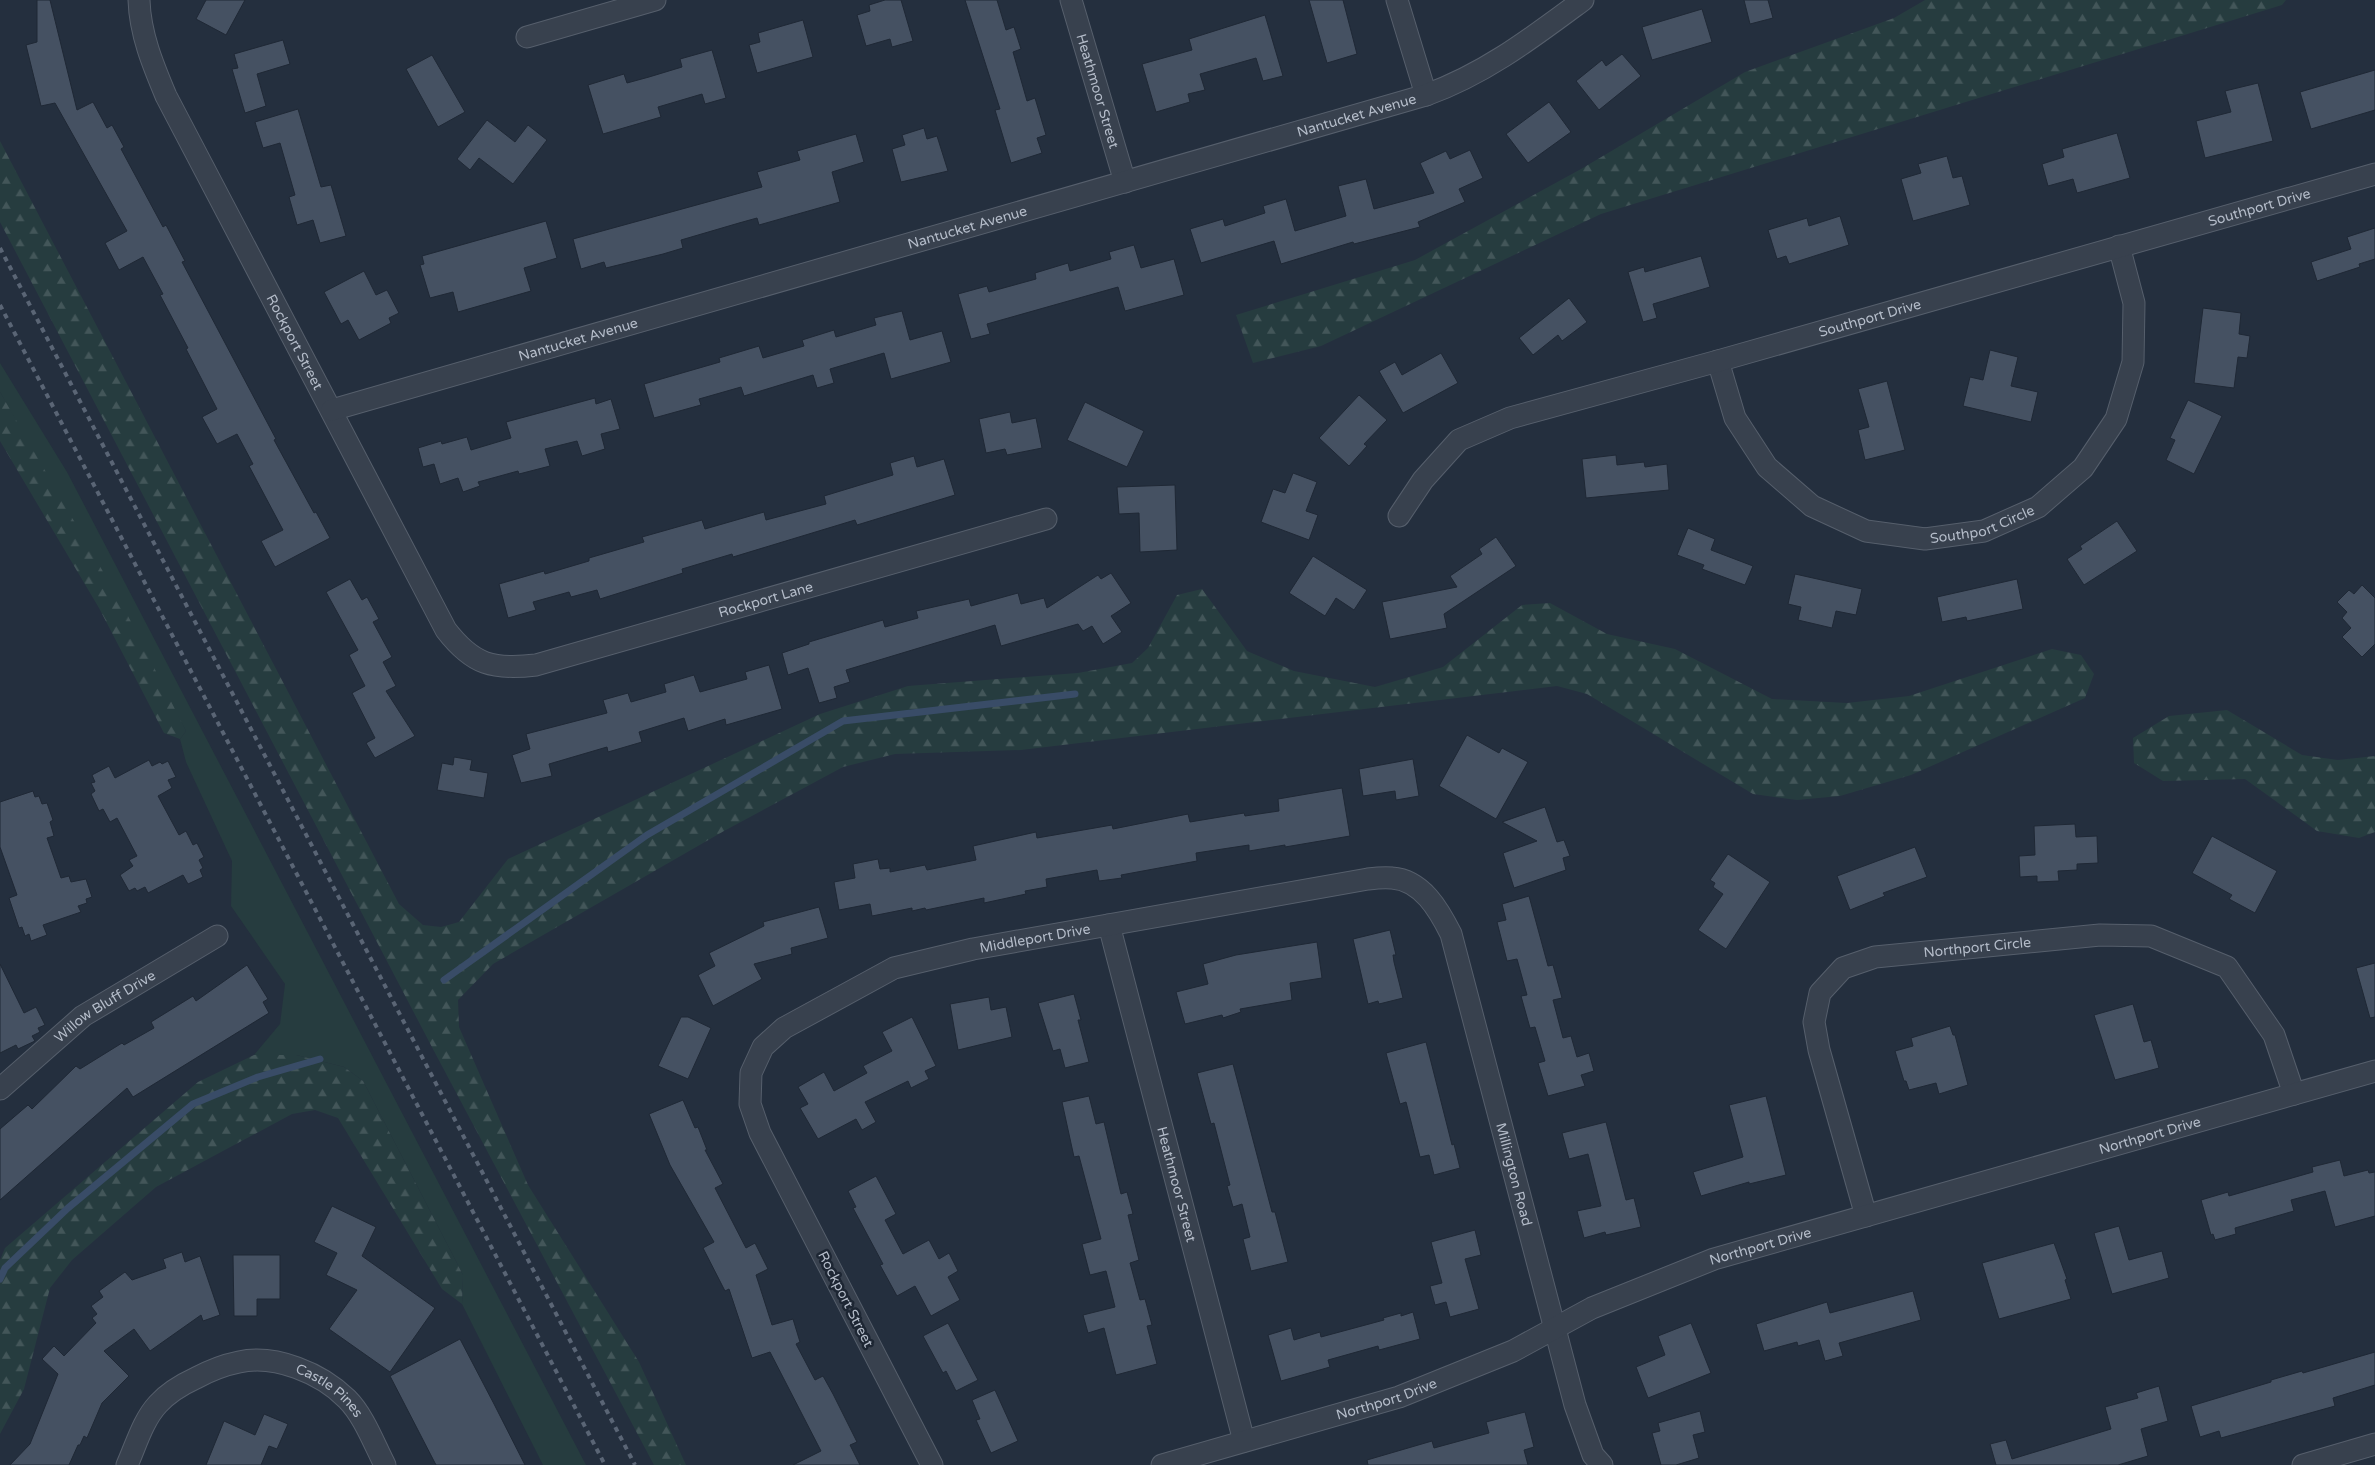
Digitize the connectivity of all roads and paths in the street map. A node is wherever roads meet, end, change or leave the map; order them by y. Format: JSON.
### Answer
{"nodes":[{"id":1,"x":139,"y":0,"type":"edge"},
{"id":2,"x":655,"y":0,"type":"edge"},
{"id":3,"x":1071,"y":0,"type":"edge"},
{"id":4,"x":1397,"y":0,"type":"edge"},
{"id":5,"x":1583,"y":0,"type":"edge"},
{"id":6,"x":527,"y":37,"type":"dead end"},
{"id":7,"x":1426,"y":95,"type":"junction"},
{"id":8,"x":2375,"y":174,"type":"edge"},
{"id":9,"x":1125,"y":182,"type":"junction"},
{"id":10,"x":2118,"y":246,"type":"junction"},
{"id":11,"x":1718,"y":361,"type":"junction"},
{"id":12,"x":332,"y":410,"type":"junction"},
{"id":13,"x":1399,"y":516,"type":"dead end"},
{"id":14,"x":1046,"y":519,"type":"dead end"},
{"id":15,"x":484,"y":662,"type":"joint"},
{"id":16,"x":1417,"y":887,"type":"joint"},
{"id":17,"x":1109,"y":925,"type":"junction"},
{"id":18,"x":217,"y":936,"type":"dead end"},
{"id":19,"x":2375,"y":1071,"type":"edge"},
{"id":20,"x":0,"y":1089,"type":"edge"},
{"id":21,"x":2294,"y":1094,"type":"junction"},
{"id":22,"x":760,"y":1133,"type":"joint"},
{"id":23,"x":1866,"y":1216,"type":"junction"},
{"id":24,"x":1556,"y":1327,"type":"junction"},
{"id":25,"x":1244,"y":1441,"type":"junction"},
{"id":26,"x":2375,"y":1444,"type":"edge"},
{"id":27,"x":127,"y":1465,"type":"edge"},
{"id":28,"x":385,"y":1465,"type":"edge"},
{"id":29,"x":932,"y":1465,"type":"edge"},
{"id":30,"x":1162,"y":1465,"type":"edge"},
{"id":31,"x":1602,"y":1465,"type":"edge"},
{"id":32,"x":2303,"y":1465,"type":"edge"}],
"edges":[{"from":1,"to":12,"type":"street","name":"Rockport Street"},
{"from":2,"to":6,"type":"street"},
{"from":3,"to":9,"type":"street","name":"Heathmoor Street"},
{"from":4,"to":7,"type":"street"},
{"from":5,"to":7,"type":"street","name":"Nantucket Avenue"},
{"from":7,"to":9,"type":"street","name":"Nantucket Avenue"},
{"from":8,"to":10,"type":"street","name":"Southport Drive"},
{"from":9,"to":12,"type":"street","name":"Nantucket Avenue"},
{"from":10,"to":11,"type":"street","name":"Southport Drive"},
{"from":10,"to":11,"type":"street","name":"Southport Circle"},
{"from":11,"to":13,"type":"street","name":"Southport Drive"},
{"from":12,"to":15,"type":"street","name":"Rockport Street"},
{"from":14,"to":15,"type":"street","name":"Rockport Lane"},
{"from":16,"to":17,"type":"street","name":"Middleport Drive"},
{"from":16,"to":24,"type":"street","name":"Millington Road"},
{"from":17,"to":22,"type":"street","name":"Middleport Drive"},
{"from":17,"to":25,"type":"street","name":"Heathmoor Street"},
{"from":18,"to":20,"type":"street","name":"Willow Bluff Drive"},
{"from":19,"to":21,"type":"street","name":"Northport Drive"},
{"from":21,"to":23,"type":"street","name":"Northport Drive"},
{"from":21,"to":23,"type":"street","name":"Northport Circle"},
{"from":22,"to":29,"type":"street","name":"Rockport Street"},
{"from":23,"to":24,"type":"street","name":"Northport Drive"},
{"from":24,"to":25,"type":"street","name":"Northport Drive"},
{"from":24,"to":31,"type":"street","name":"Millington Road"},
{"from":25,"to":30,"type":"street","name":"Northport Drive"},
{"from":26,"to":32,"type":"street"},
{"from":27,"to":28,"type":"street","name":"Castle Pines"}]}
